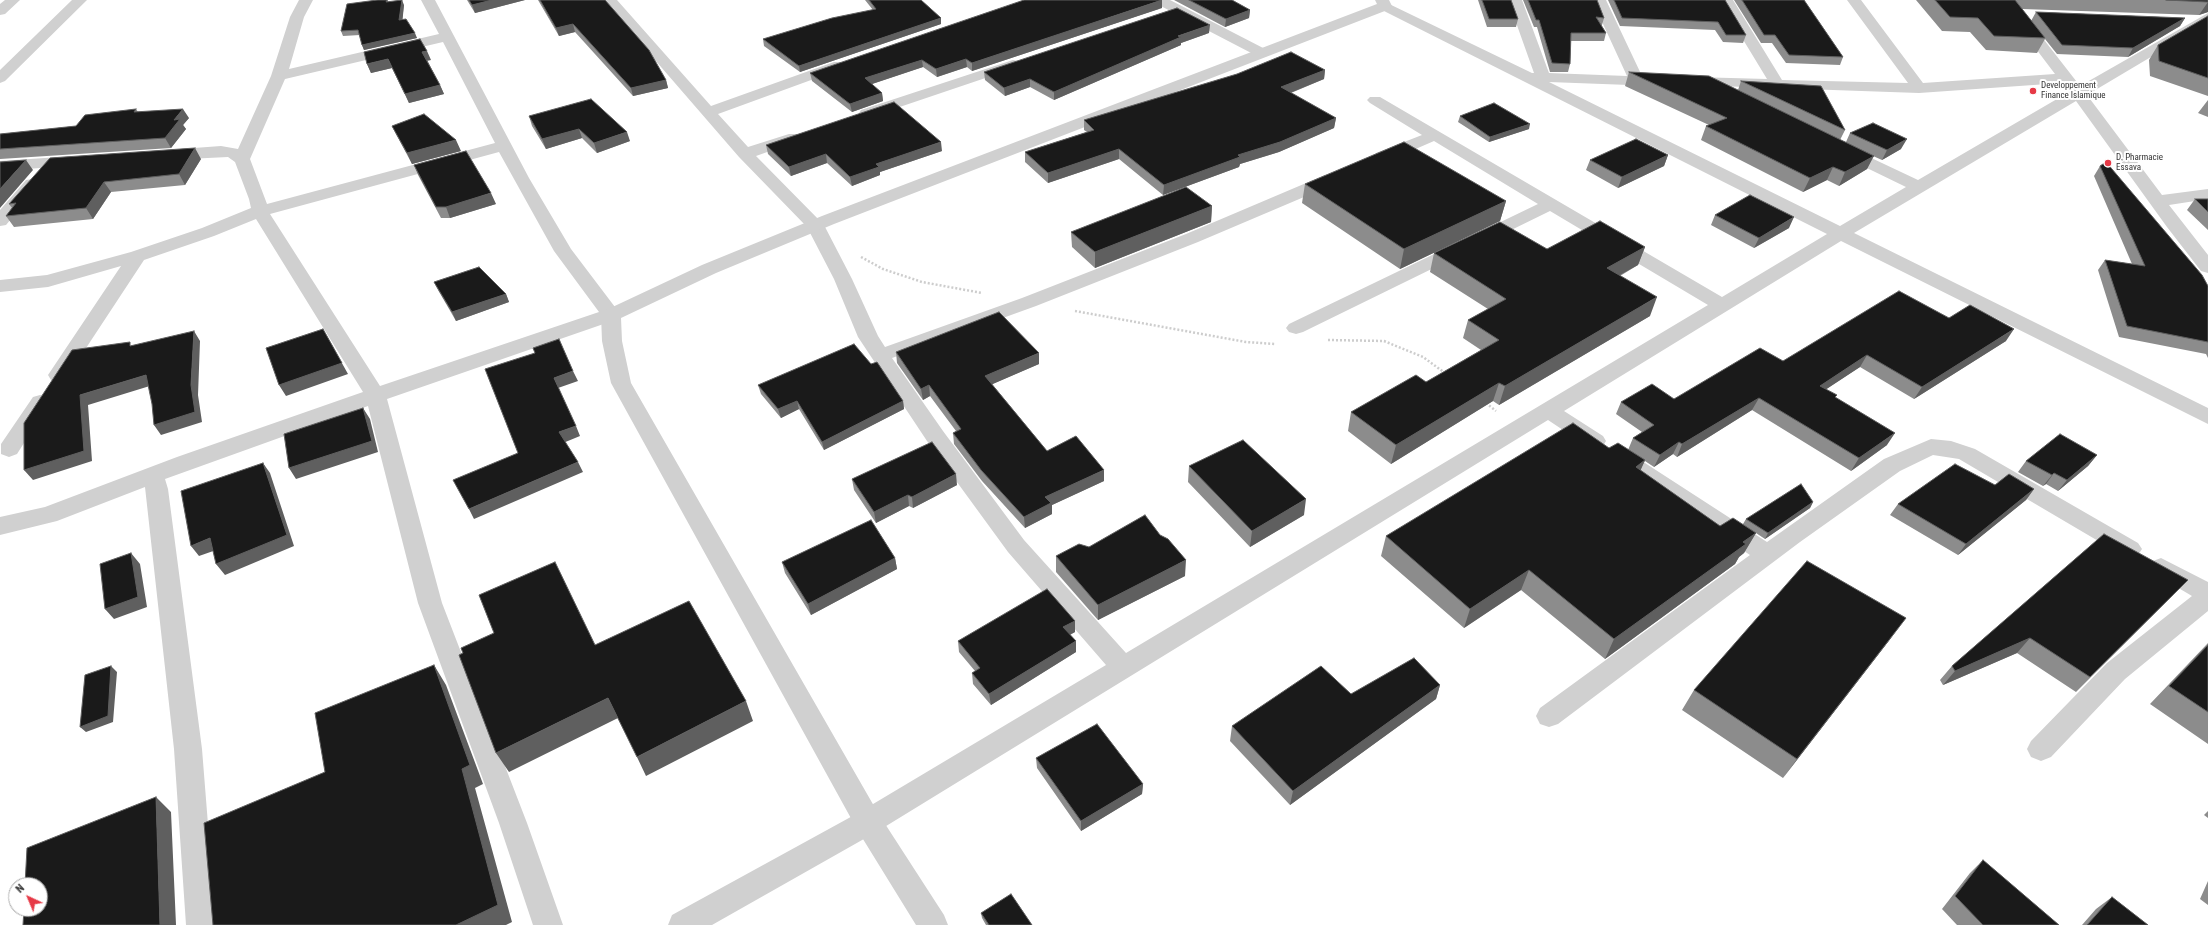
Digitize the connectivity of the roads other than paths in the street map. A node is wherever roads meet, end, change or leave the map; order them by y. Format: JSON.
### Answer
{"nodes":[{"id":1,"x":16,"y":0,"type":"edge"},
{"id":2,"x":80,"y":0,"type":"edge"},
{"id":3,"x":306,"y":0,"type":"edge"},
{"id":4,"x":428,"y":0,"type":"edge"},
{"id":5,"x":610,"y":0,"type":"edge"},
{"id":6,"x":1160,"y":0,"type":"edge"},
{"id":7,"x":1515,"y":0,"type":"edge"},
{"id":8,"x":1599,"y":0,"type":"edge"},
{"id":9,"x":1726,"y":0,"type":"edge"},
{"id":10,"x":1854,"y":0,"type":"edge"},
{"id":11,"x":2006,"y":0,"type":"edge"},
{"id":12,"x":1384,"y":3,"type":"edge"},
{"id":13,"x":1178,"y":9,"type":"junction"},
{"id":14,"x":0,"y":11,"type":"edge"},
{"id":15,"x":1155,"y":16,"type":"edge"},
{"id":16,"x":2204,"y":19,"type":"edge"},
{"id":17,"x":2178,"y":20,"type":"edge"},
{"id":18,"x":448,"y":36,"type":"junction"},
{"id":19,"x":1262,"y":53,"type":"junction"},
{"id":20,"x":855,"y":59,"type":"edge"},
{"id":21,"x":1027,"y":59,"type":"edge"},
{"id":22,"x":279,"y":76,"type":"junction"},
{"id":23,"x":1535,"y":77,"type":"junction"},
{"id":24,"x":0,"y":78,"type":"edge"},
{"id":25,"x":1637,"y":81,"type":"junction"},
{"id":26,"x":1704,"y":83,"type":"junction"},
{"id":27,"x":1778,"y":85,"type":"junction"},
{"id":28,"x":2072,"y":86,"type":"junction"},
{"id":29,"x":1919,"y":88,"type":"junction"},
{"id":30,"x":1375,"y":100,"type":"dead end"},
{"id":31,"x":1740,"y":100,"type":"edge"},
{"id":32,"x":708,"y":112,"type":"junction"},
{"id":33,"x":856,"y":117,"type":"edge"},
{"id":34,"x":811,"y":132,"type":"edge"},
{"id":35,"x":1435,"y":135,"type":"junction"},
{"id":36,"x":1826,"y":142,"type":"edge"},
{"id":37,"x":504,"y":146,"type":"junction"},
{"id":38,"x":745,"y":154,"type":"junction"},
{"id":39,"x":151,"y":156,"type":"edge"},
{"id":40,"x":242,"y":159,"type":"junction"},
{"id":41,"x":90,"y":160,"type":"edge"},
{"id":42,"x":51,"y":162,"type":"junction"},
{"id":43,"x":1369,"y":163,"type":"edge"},
{"id":44,"x":0,"y":166,"type":"edge"},
{"id":45,"x":1346,"y":172,"type":"edge"},
{"id":46,"x":1919,"y":187,"type":"junction"},
{"id":47,"x":2208,"y":194,"type":"edge"},
{"id":48,"x":2158,"y":201,"type":"junction"},
{"id":49,"x":1551,"y":204,"type":"junction"},
{"id":50,"x":260,"y":211,"type":"junction"},
{"id":51,"x":0,"y":221,"type":"edge"},
{"id":52,"x":815,"y":225,"type":"junction"},
{"id":53,"x":1840,"y":233,"type":"junction"},
{"id":54,"x":137,"y":256,"type":"junction"},
{"id":55,"x":2208,"y":267,"type":"edge"},
{"id":56,"x":0,"y":286,"type":"edge"},
{"id":57,"x":1722,"y":305,"type":"junction"},
{"id":58,"x":611,"y":315,"type":"junction"},
{"id":59,"x":1296,"y":328,"type":"dead end"},
{"id":60,"x":881,"y":356,"type":"junction"},
{"id":61,"x":376,"y":396,"type":"junction"},
{"id":62,"x":1547,"y":410,"type":"junction"},
{"id":63,"x":2208,"y":417,"type":"edge"},
{"id":64,"x":3,"y":454,"type":"edge"},
{"id":65,"x":153,"y":476,"type":"junction"},
{"id":66,"x":0,"y":526,"type":"edge"},
{"id":67,"x":1767,"y":554,"type":"junction"},
{"id":68,"x":2208,"y":596,"type":"edge"},
{"id":69,"x":1123,"y":667,"type":"junction"},
{"id":70,"x":1549,"y":716,"type":"dead end"},
{"id":71,"x":2041,"y":749,"type":"dead end"},
{"id":72,"x":868,"y":822,"type":"junction"},
{"id":73,"x":200,"y":925,"type":"edge"},
{"id":74,"x":548,"y":925,"type":"edge"},
{"id":75,"x":683,"y":925,"type":"edge"},
{"id":76,"x":932,"y":925,"type":"edge"}],
"edges":[{"from":1,"to":14,"type":"street"},
{"from":2,"to":24,"type":"street"},
{"from":3,"to":22,"type":"street"},
{"from":4,"to":18,"type":"street"},
{"from":5,"to":32,"type":"street"},
{"from":6,"to":13,"type":"street"},
{"from":7,"to":23,"type":"street"},
{"from":8,"to":25,"type":"street"},
{"from":9,"to":27,"type":"street"},
{"from":10,"to":29,"type":"street"},
{"from":11,"to":28,"type":"street"},
{"from":12,"to":19,"type":"street"},
{"from":12,"to":23,"type":"street"},
{"from":13,"to":15,"type":"street"},
{"from":13,"to":19,"type":"street"},
{"from":16,"to":17,"type":"street"},
{"from":16,"to":28,"type":"street"},
{"from":18,"to":22,"type":"street"},
{"from":18,"to":37,"type":"street"},
{"from":19,"to":52,"type":"street"},
{"from":20,"to":32,"type":"street"},
{"from":21,"to":33,"type":"street"},
{"from":22,"to":40,"type":"street"},
{"from":23,"to":25,"type":"street"},
{"from":23,"to":53,"type":"street"},
{"from":25,"to":26,"type":"street"},
{"from":26,"to":27,"type":"street"},
{"from":26,"to":31,"type":"street"},
{"from":27,"to":29,"type":"street"},
{"from":28,"to":29,"type":"street"},
{"from":28,"to":46,"type":"street"},
{"from":28,"to":48,"type":"street"},
{"from":30,"to":35,"type":"street"},
{"from":32,"to":38,"type":"street"},
{"from":34,"to":38,"type":"street"},
{"from":35,"to":43,"type":"street"},
{"from":35,"to":49,"type":"street"},
{"from":36,"to":46,"type":"street"},
{"from":37,"to":50,"type":"street"},
{"from":37,"to":58,"type":"street"},
{"from":38,"to":52,"type":"street"},
{"from":39,"to":40,"type":"street"},
{"from":40,"to":50,"type":"street"},
{"from":41,"to":42,"type":"street"},
{"from":42,"to":44,"type":"street"},
{"from":42,"to":51,"type":"street"},
{"from":45,"to":60,"type":"street"},
{"from":46,"to":53,"type":"street"},
{"from":47,"to":48,"type":"street"},
{"from":48,"to":55,"type":"street"},
{"from":49,"to":57,"type":"street"},
{"from":49,"to":59,"type":"street"},
{"from":50,"to":54,"type":"street"},
{"from":50,"to":61,"type":"street"},
{"from":52,"to":58,"type":"street"},
{"from":52,"to":60,"type":"street"},
{"from":53,"to":57,"type":"street"},
{"from":53,"to":63,"type":"street"},
{"from":54,"to":56,"type":"street"},
{"from":54,"to":64,"type":"street"},
{"from":57,"to":62,"type":"street"},
{"from":58,"to":61,"type":"street"},
{"from":58,"to":72,"type":"street"},
{"from":60,"to":69,"type":"street"},
{"from":61,"to":65,"type":"street"},
{"from":61,"to":74,"type":"street"},
{"from":62,"to":67,"type":"street"},
{"from":62,"to":69,"type":"street"},
{"from":65,"to":66,"type":"street"},
{"from":65,"to":73,"type":"street"},
{"from":67,"to":68,"type":"street"},
{"from":67,"to":70,"type":"street"},
{"from":68,"to":71,"type":"street"},
{"from":69,"to":72,"type":"street"},
{"from":72,"to":75,"type":"street"},
{"from":72,"to":76,"type":"street"}]}
